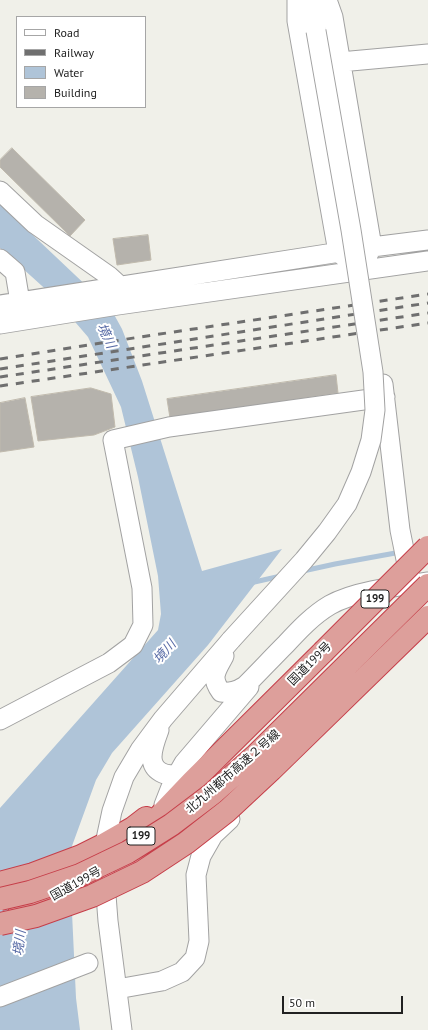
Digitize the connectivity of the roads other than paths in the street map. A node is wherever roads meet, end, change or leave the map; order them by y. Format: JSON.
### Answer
{"nodes":[{"id":1,"x":297,"y":0,"type":"edge"},
{"id":2,"x":312,"y":0,"type":"edge"},
{"id":3,"x":328,"y":0,"type":"edge"},
{"id":4,"x":428,"y":54,"type":"edge"},
{"id":5,"x":340,"y":62,"type":"junction"},
{"id":6,"x":0,"y":191,"type":"edge"},
{"id":7,"x":428,"y":240,"type":"edge"},
{"id":8,"x":372,"y":247,"type":"junction"},
{"id":9,"x":338,"y":252,"type":"junction"},
{"id":10,"x":0,"y":258,"type":"edge"},
{"id":11,"x":428,"y":260,"type":"edge"},
{"id":12,"x":360,"y":270,"type":"junction"},
{"id":13,"x":120,"y":286,"type":"junction"},
{"id":14,"x":20,"y":302,"type":"junction"},
{"id":15,"x":0,"y":305,"type":"edge"},
{"id":16,"x":0,"y":324,"type":"edge"},
{"id":17,"x":380,"y":367,"type":"dead end"},
{"id":18,"x":385,"y":397,"type":"junction"},
{"id":19,"x":428,"y":547,"type":"edge"},
{"id":20,"x":422,"y":584,"type":"edge"},
{"id":21,"x":428,"y":617,"type":"edge"},
{"id":22,"x":428,"y":631,"type":"edge"},
{"id":23,"x":231,"y":640,"type":"junction"},
{"id":24,"x":272,"y":658,"type":"junction"},
{"id":25,"x":163,"y":719,"type":"junction"},
{"id":26,"x":0,"y":720,"type":"edge"},
{"id":27,"x":185,"y":778,"type":"junction"},
{"id":28,"x":105,"y":844,"type":"junction"},
{"id":29,"x":104,"y":869,"type":"junction"},
{"id":30,"x":0,"y":883,"type":"edge"},
{"id":31,"x":0,"y":899,"type":"edge"},
{"id":32,"x":0,"y":919,"type":"edge"},
{"id":33,"x":0,"y":924,"type":"edge"},
{"id":34,"x":88,"y":963,"type":"dead end"},
{"id":35,"x":116,"y":988,"type":"junction"},
{"id":36,"x":0,"y":997,"type":"edge"},
{"id":37,"x":122,"y":1030,"type":"edge"}],
"edges":[{"from":1,"to":9,"type":"street"},
{"from":2,"to":23,"type":"street","bridge":true},
{"from":3,"to":5,"type":"street"},
{"from":4,"to":5,"type":"street"},
{"from":5,"to":8,"type":"street"},
{"from":6,"to":13,"type":"street"},
{"from":7,"to":8,"type":"street"},
{"from":8,"to":9,"type":"street"},
{"from":8,"to":12,"type":"street"},
{"from":9,"to":12,"type":"street"},
{"from":9,"to":13,"type":"street"},
{"from":10,"to":14,"type":"street"},
{"from":11,"to":12,"type":"street"},
{"from":12,"to":16,"type":"street"},
{"from":13,"to":14,"type":"street"},
{"from":14,"to":15,"type":"street"},
{"from":17,"to":18,"type":"street"},
{"from":18,"to":20,"type":"street"},
{"from":18,"to":26,"type":"street"},
{"from":19,"to":27,"type":"highway","name":"国道199号","number":"199","bridge":true},
{"from":20,"to":24,"type":"street"},
{"from":20,"to":31,"type":"highway","name":"北九州都市高速２号線","bridge":true},
{"from":21,"to":33,"type":"highway","name":"北九州都市高速２号線","bridge":true},
{"from":22,"to":35,"type":"street"},
{"from":23,"to":24,"type":"street"},
{"from":23,"to":25,"type":"street"},
{"from":24,"to":27,"type":"street"},
{"from":25,"to":27,"type":"street"},
{"from":25,"to":28,"type":"street"},
{"from":27,"to":28,"type":"highway","name":"国道199号","number":"199"},
{"from":27,"to":29,"type":"highway","name":"国道199号","number":"199"},
{"from":28,"to":29,"type":"street"},
{"from":28,"to":30,"type":"highway","name":"国道199号","number":"199"},
{"from":29,"to":32,"type":"highway","name":"国道199号","number":"199"},
{"from":29,"to":35,"type":"street"},
{"from":34,"to":36,"type":"street"},
{"from":35,"to":37,"type":"street"}]}
